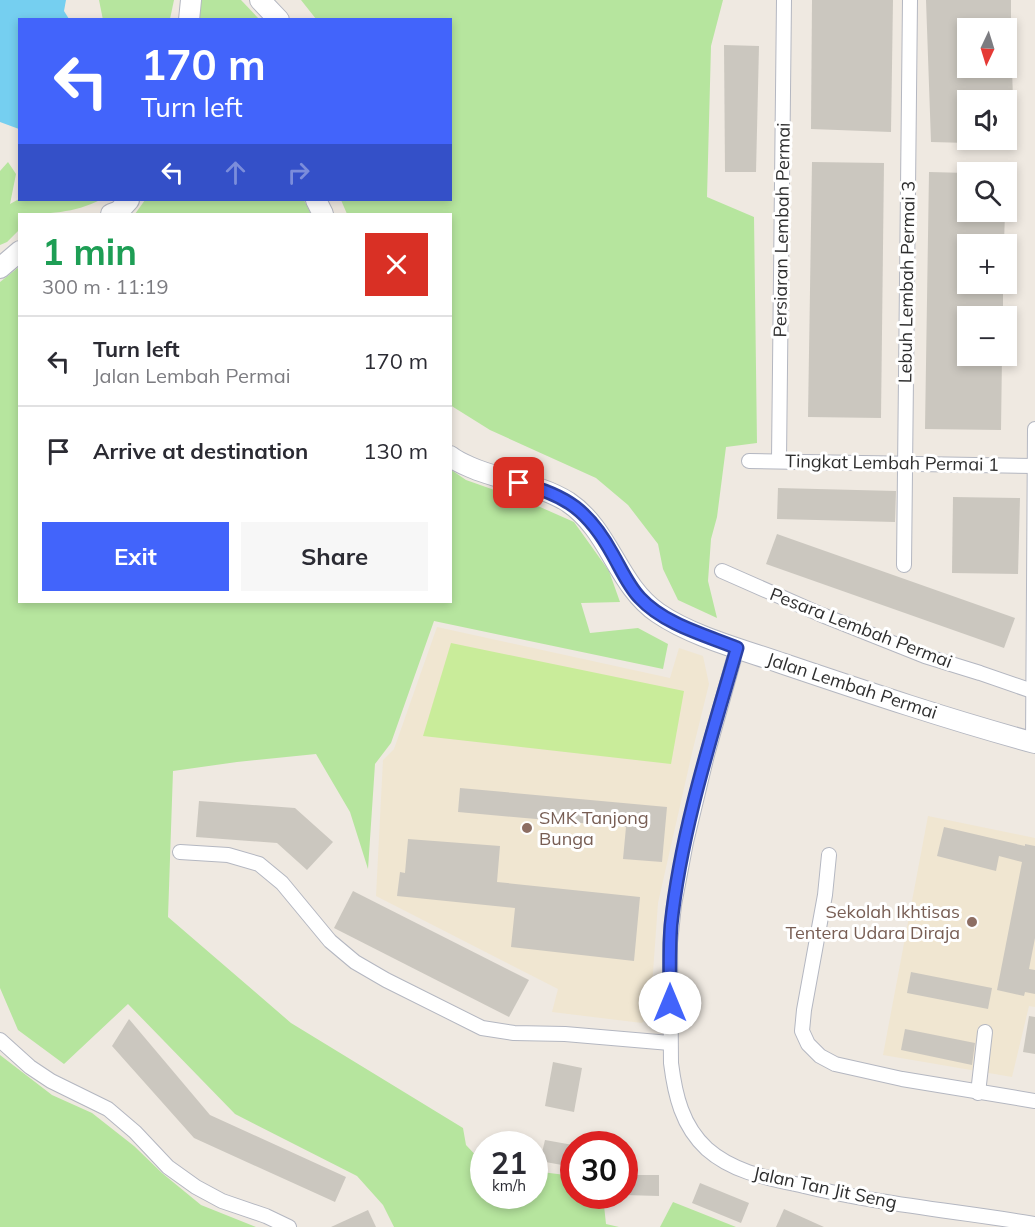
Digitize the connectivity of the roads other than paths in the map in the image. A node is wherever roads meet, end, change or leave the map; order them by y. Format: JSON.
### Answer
{"nodes":[{"id":1,"x":191,"y":0,"type":"edge"},
{"id":2,"x":260,"y":0,"type":"edge"},
{"id":3,"x":784,"y":0,"type":"edge"},
{"id":4,"x":910,"y":0,"type":"edge"},
{"id":5,"x":189,"y":18,"type":"edge"},
{"id":6,"x":277,"y":18,"type":"edge"},
{"id":7,"x":128,"y":201,"type":"edge"},
{"id":8,"x":113,"y":213,"type":"edge"},
{"id":9,"x":18,"y":252,"type":"edge"},
{"id":10,"x":0,"y":268,"type":"edge"},
{"id":11,"x":1035,"y":429,"type":"edge"},
{"id":12,"x":452,"y":458,"type":"edge"},
{"id":13,"x":779,"y":460,"type":"junction"},
{"id":14,"x":749,"y":461,"type":"dead end"},
{"id":15,"x":905,"y":464,"type":"junction"},
{"id":16,"x":1035,"y":466,"type":"edge"},
{"id":17,"x":1035,"y":545,"type":"edge"},
{"id":18,"x":904,"y":565,"type":"dead end"},
{"id":19,"x":722,"y":571,"type":"dead end"},
{"id":20,"x":737,"y":648,"type":"junction"},
{"id":21,"x":1034,"y":692,"type":"edge"},
{"id":22,"x":1034,"y":743,"type":"edge"},
{"id":23,"x":180,"y":852,"type":"dead end"},
{"id":24,"x":829,"y":855,"type":"dead end"},
{"id":25,"x":985,"y":1032,"type":"dead end"},
{"id":26,"x":0,"y":1040,"type":"edge"},
{"id":27,"x":670,"y":1043,"type":"junction"},
{"id":28,"x":978,"y":1093,"type":"junction"},
{"id":29,"x":1035,"y":1101,"type":"edge"},
{"id":30,"x":1018,"y":1224,"type":"edge"},
{"id":31,"x":1035,"y":1224,"type":"edge"},
{"id":32,"x":290,"y":1227,"type":"edge"}],
"edges":[{"from":1,"to":5,"type":"main road"},
{"from":2,"to":6,"type":"main road"},
{"from":3,"to":13,"type":"street","name":"Persiaran Lembah Permai"},
{"from":4,"to":15,"type":"street","name":"Lebuh Lembah Permai 3"},
{"from":7,"to":8,"type":"main road"},
{"from":9,"to":10,"type":"main road"},
{"from":11,"to":16,"type":"street"},
{"from":12,"to":20,"type":"main road","name":"Jalan Lembah Permai"},
{"from":13,"to":14,"type":"street","name":"Tingkat Lembah Permai 1"},
{"from":13,"to":15,"type":"street","name":"Tingkat Lembah Permai 1"},
{"from":15,"to":16,"type":"street","name":"Tingkat Lembah Permai 1"},
{"from":15,"to":18,"type":"street","name":"Lebuh Lembah Permai 3"},
{"from":16,"to":17,"type":"street"},
{"from":17,"to":21,"type":"street"},
{"from":19,"to":21,"type":"street","name":"Pesara Lembah Permai"},
{"from":20,"to":22,"type":"main road","name":"Jalan Lembah Permai"},
{"from":20,"to":27,"type":"street","name":"Jalan Tan Jit Seng"},
{"from":21,"to":22,"type":"street"},
{"from":23,"to":27,"type":"street"},
{"from":24,"to":28,"type":"street"},
{"from":25,"to":28,"type":"street"},
{"from":26,"to":32,"type":"street"},
{"from":27,"to":30,"type":"street","name":"Jalan Tan Jit Seng"},
{"from":28,"to":29,"type":"street"},
{"from":30,"to":31,"type":"street","name":"Jalan Tan Jit Seng"}]}
